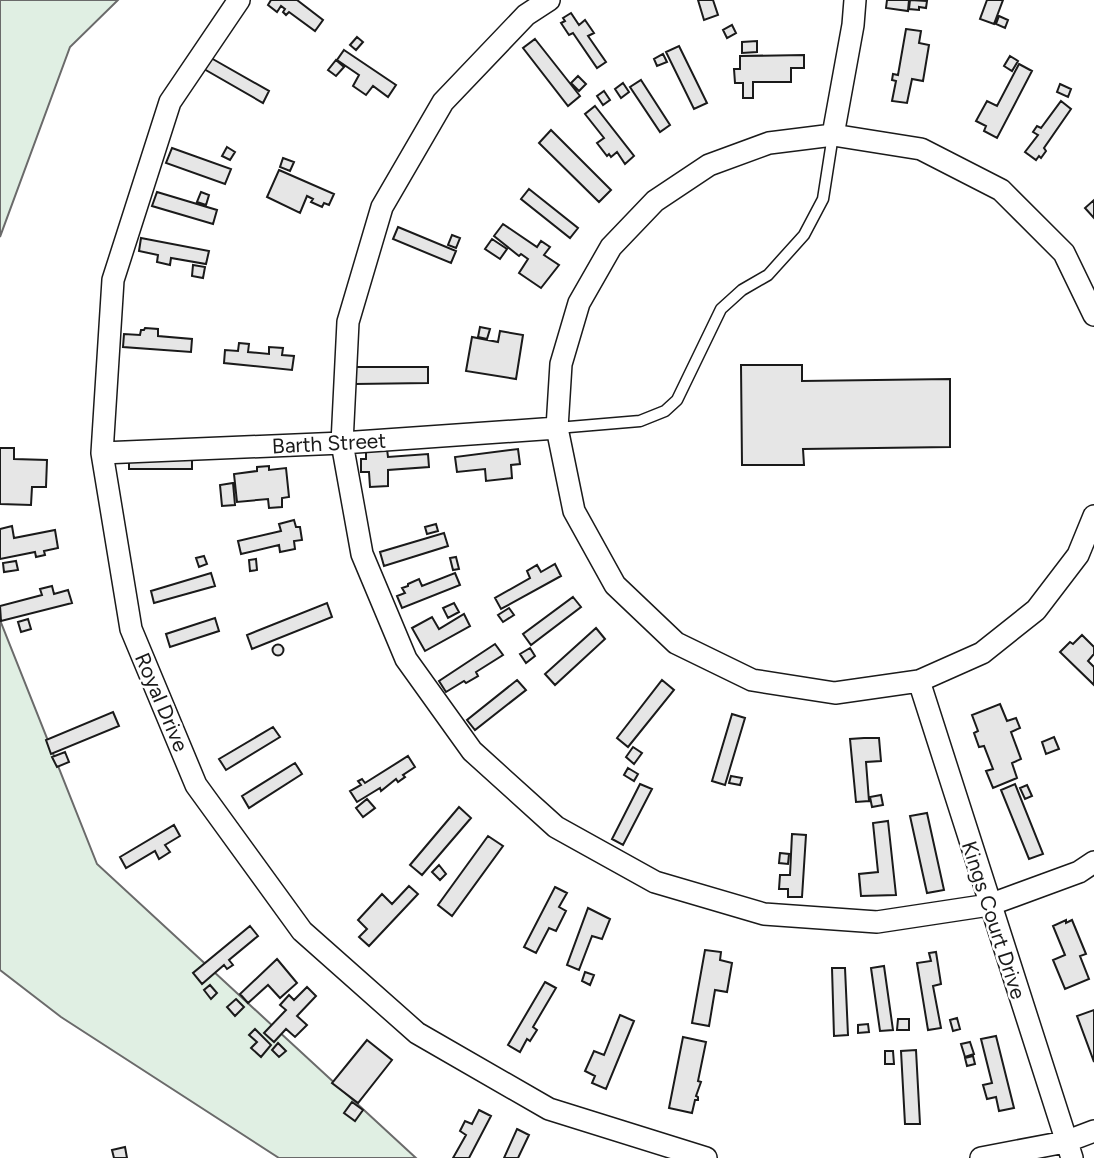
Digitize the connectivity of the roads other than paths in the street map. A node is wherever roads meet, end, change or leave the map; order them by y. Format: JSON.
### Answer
{"nodes":[{"id":1,"x":239,"y":0,"type":"edge"},
{"id":2,"x":550,"y":0,"type":"edge"},
{"id":3,"x":855,"y":0,"type":"edge"},
{"id":4,"x":833,"y":135,"type":"junction"},
{"id":5,"x":1094,"y":315,"type":"edge"},
{"id":6,"x":557,"y":428,"type":"junction"},
{"id":7,"x":342,"y":443,"type":"junction"},
{"id":8,"x":102,"y":453,"type":"junction"},
{"id":9,"x":1094,"y":516,"type":"edge"},
{"id":10,"x":919,"y":681,"type":"junction"},
{"id":11,"x":1094,"y":862,"type":"edge"},
{"id":12,"x":989,"y":905,"type":"junction"},
{"id":13,"x":1094,"y":1131,"type":"edge"},
{"id":14,"x":1068,"y":1150,"type":"edge"},
{"id":15,"x":706,"y":1158,"type":"edge"},
{"id":16,"x":981,"y":1158,"type":"edge"}],
"edges":[{"from":1,"to":8,"type":"street","name":"Royal Drive"},
{"from":2,"to":7,"type":"street"},
{"from":3,"to":4,"type":"street"},
{"from":4,"to":5,"type":"street"},
{"from":4,"to":6,"type":"lane"},
{"from":4,"to":6,"type":"street"},
{"from":6,"to":7,"type":"street","name":"Barth Street"},
{"from":6,"to":10,"type":"street"},
{"from":7,"to":8,"type":"street","name":"Barth Street"},
{"from":7,"to":12,"type":"street"},
{"from":8,"to":15,"type":"street","name":"Royal Drive"},
{"from":9,"to":10,"type":"street"},
{"from":10,"to":12,"type":"street","name":"Kings Court Drive"},
{"from":11,"to":12,"type":"street"},
{"from":12,"to":14,"type":"street","name":"Kings Court Drive"},
{"from":13,"to":14,"type":"street"},
{"from":14,"to":16,"type":"street"}]}
